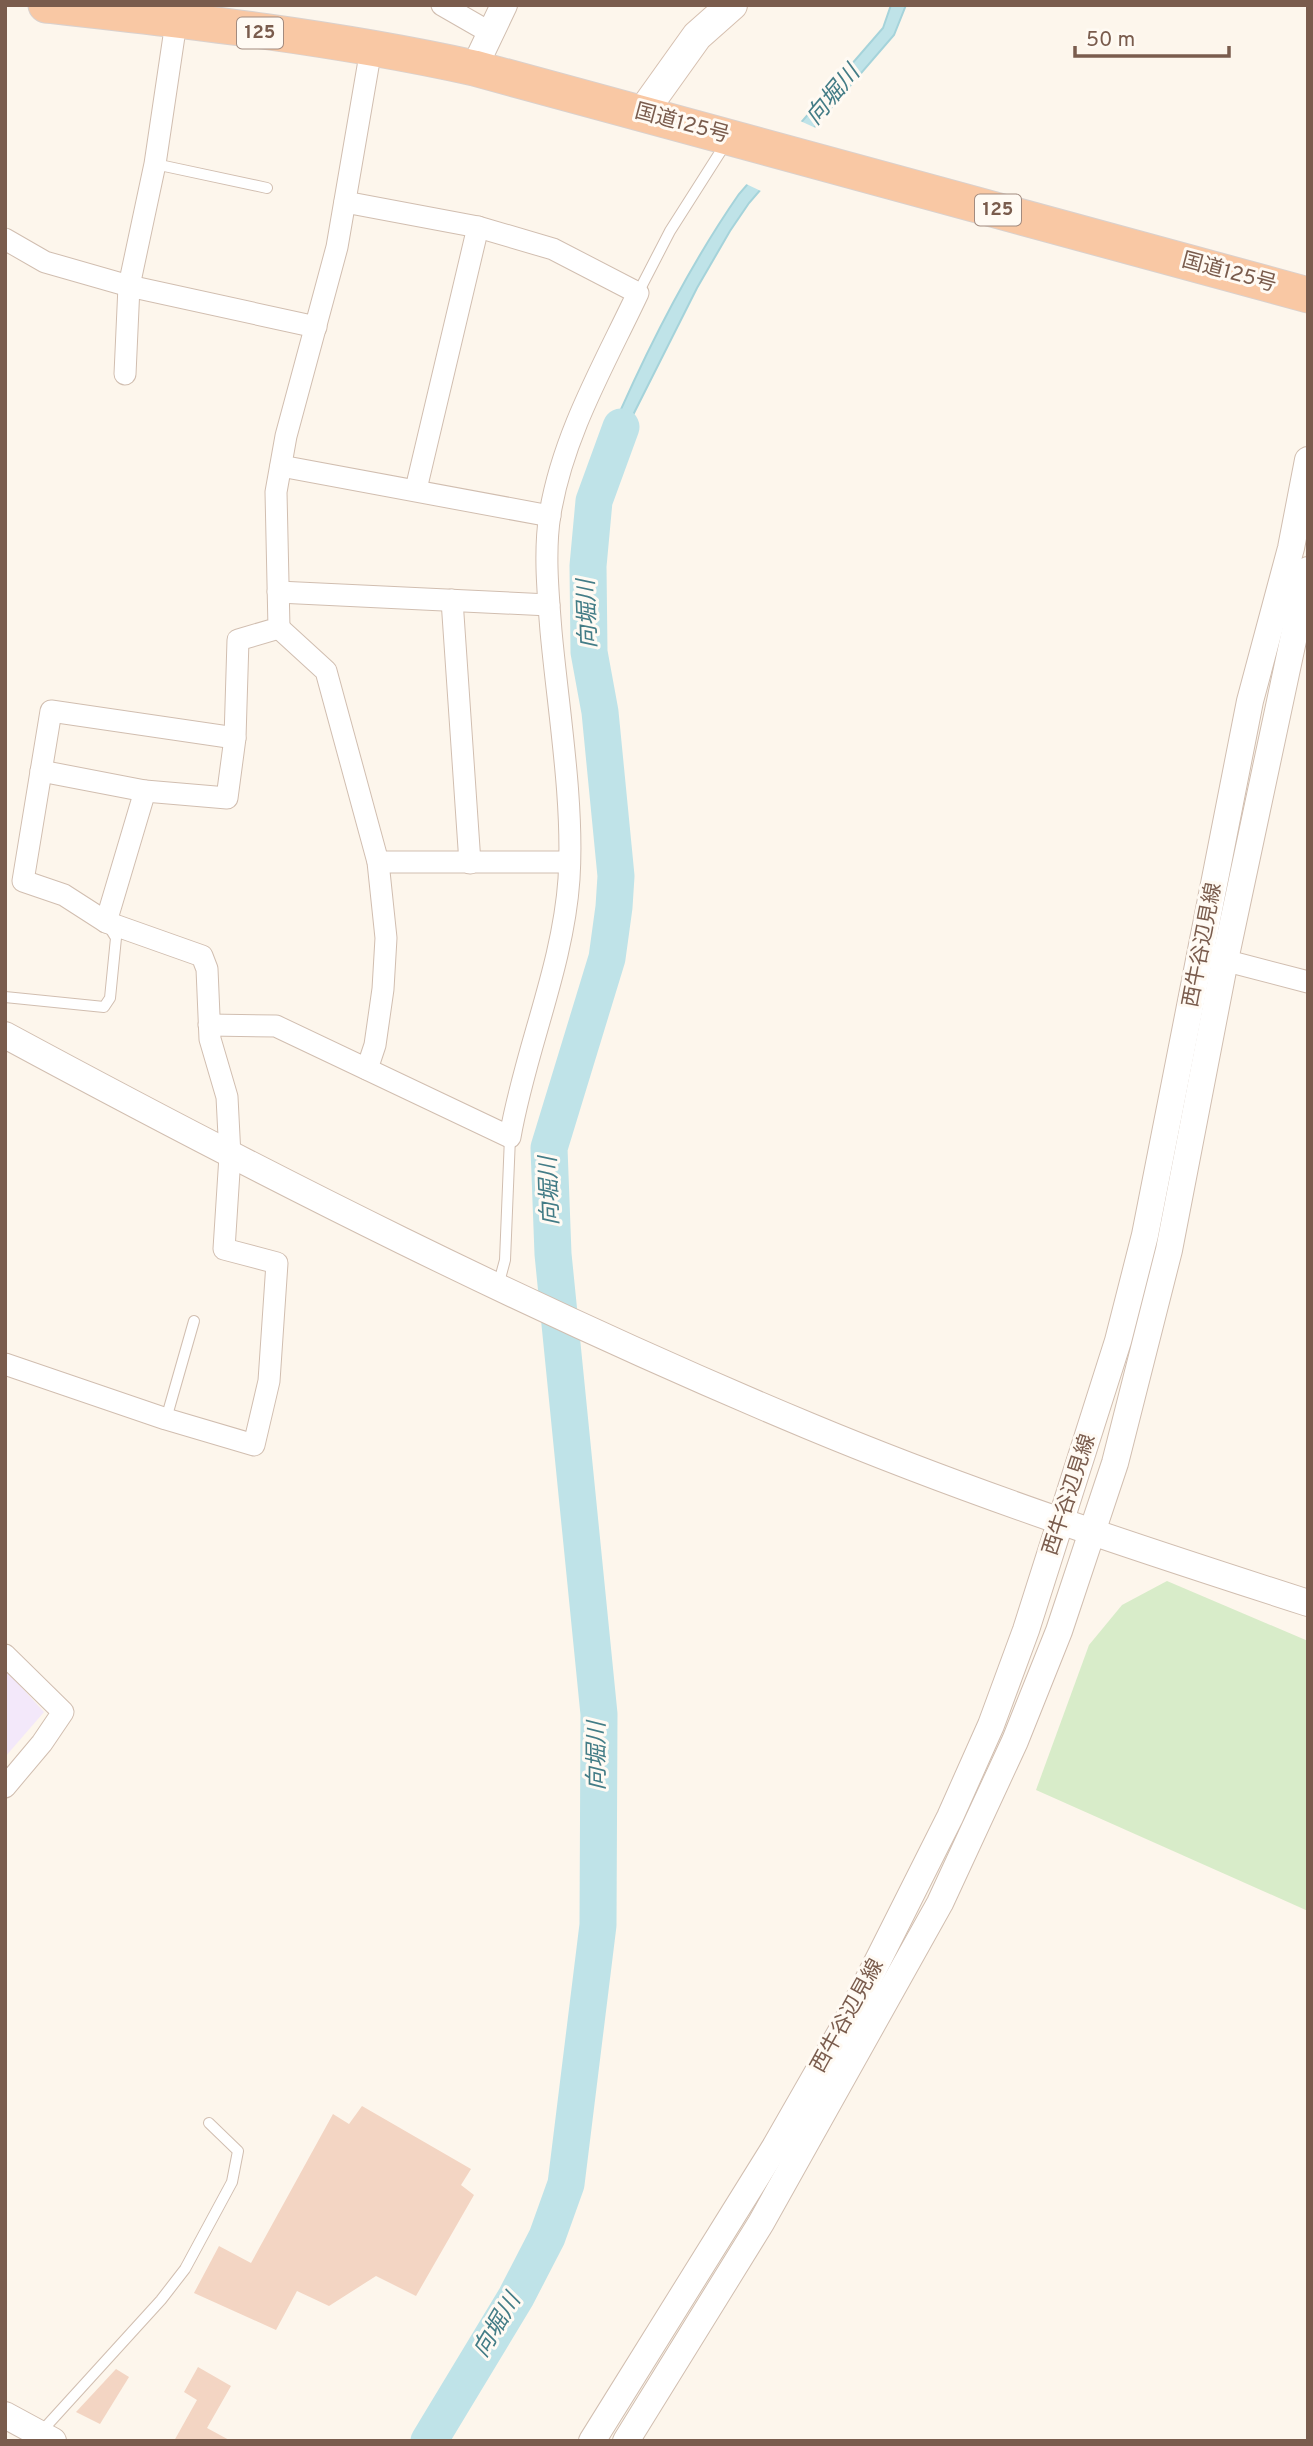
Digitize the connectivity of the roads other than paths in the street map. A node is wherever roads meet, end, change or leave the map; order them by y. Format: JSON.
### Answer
{"nodes":[{"id":1,"x":46,"y":5,"type":"edge"},
{"id":2,"x":442,"y":5,"type":"edge"},
{"id":3,"x":504,"y":5,"type":"edge"},
{"id":4,"x":732,"y":5,"type":"edge"},
{"id":5,"x":177,"y":13,"type":"edge"},
{"id":6,"x":489,"y":32,"type":"junction"},
{"id":7,"x":371,"y":49,"type":"junction"},
{"id":8,"x":474,"y":68,"type":"junction"},
{"id":9,"x":642,"y":113,"type":"junction"},
{"id":10,"x":742,"y":141,"type":"junction"},
{"id":11,"x":155,"y":163,"type":"junction"},
{"id":12,"x":267,"y":188,"type":"dead end"},
{"id":13,"x":345,"y":202,"type":"junction"},
{"id":14,"x":478,"y":227,"type":"junction"},
{"id":15,"x":5,"y":239,"type":"edge"},
{"id":16,"x":129,"y":286,"type":"junction"},
{"id":17,"x":638,"y":293,"type":"junction"},
{"id":18,"x":1308,"y":295,"type":"edge"},
{"id":19,"x":316,"y":327,"type":"junction"},
{"id":20,"x":125,"y":374,"type":"dead end"},
{"id":21,"x":1308,"y":460,"type":"edge"},
{"id":22,"x":281,"y":467,"type":"junction"},
{"id":23,"x":416,"y":489,"type":"junction"},
{"id":24,"x":550,"y":516,"type":"junction"},
{"id":25,"x":1308,"y":570,"type":"edge"},
{"id":26,"x":278,"y":592,"type":"junction"},
{"id":27,"x":452,"y":600,"type":"junction"},
{"id":28,"x":549,"y":605,"type":"junction"},
{"id":29,"x":279,"y":628,"type":"junction"},
{"id":30,"x":235,"y":738,"type":"junction"},
{"id":31,"x":41,"y":771,"type":"junction"},
{"id":32,"x":145,"y":791,"type":"junction"},
{"id":33,"x":378,"y":862,"type":"junction"},
{"id":34,"x":569,"y":862,"type":"junction"},
{"id":35,"x":470,"y":863,"type":"junction"},
{"id":36,"x":106,"y":922,"type":"junction"},
{"id":37,"x":1213,"y":958,"type":"junction"},
{"id":38,"x":1308,"y":982,"type":"edge"},
{"id":39,"x":5,"y":997,"type":"edge"},
{"id":40,"x":209,"y":1024,"type":"junction"},
{"id":41,"x":5,"y":1035,"type":"edge"},
{"id":42,"x":367,"y":1069,"type":"junction"},
{"id":43,"x":510,"y":1137,"type":"junction"},
{"id":44,"x":230,"y":1156,"type":"junction"},
{"id":45,"x":498,"y":1289,"type":"junction"},
{"id":46,"x":194,"y":1321,"type":"dead end"},
{"id":47,"x":5,"y":1364,"type":"edge"},
{"id":48,"x":166,"y":1419,"type":"junction"},
{"id":49,"x":1062,"y":1522,"type":"junction"},
{"id":50,"x":1094,"y":1533,"type":"junction"},
{"id":51,"x":1308,"y":1603,"type":"edge"},
{"id":52,"x":5,"y":1655,"type":"edge"},
{"id":53,"x":5,"y":1787,"type":"edge"},
{"id":54,"x":209,"y":2123,"type":"dead end"},
{"id":55,"x":5,"y":2414,"type":"edge"},
{"id":56,"x":46,"y":2437,"type":"edge"},
{"id":57,"x":592,"y":2441,"type":"edge"},
{"id":58,"x":626,"y":2441,"type":"edge"}],
"edges":[{"from":1,"to":5,"type":"highway","name":"国道125号","number":"125"},
{"from":2,"to":6,"type":"street"},
{"from":3,"to":6,"type":"street"},
{"from":4,"to":9,"type":"main road"},
{"from":5,"to":7,"type":"highway","name":"国道125号","number":"125"},
{"from":5,"to":11,"type":"street"},
{"from":6,"to":8,"type":"street"},
{"from":7,"to":8,"type":"highway","name":"国道125号","number":"125"},
{"from":7,"to":13,"type":"street"},
{"from":8,"to":9,"type":"highway","name":"国道125号","number":"125"},
{"from":9,"to":10,"type":"highway","name":"国道125号","number":"125"},
{"from":10,"to":17,"type":"lane"},
{"from":10,"to":18,"type":"highway","name":"国道125号","number":"125"},
{"from":11,"to":12,"type":"lane"},
{"from":11,"to":16,"type":"street"},
{"from":13,"to":14,"type":"street"},
{"from":13,"to":19,"type":"street"},
{"from":14,"to":17,"type":"street"},
{"from":14,"to":23,"type":"street"},
{"from":15,"to":16,"type":"street"},
{"from":16,"to":19,"type":"street"},
{"from":16,"to":20,"type":"street"},
{"from":17,"to":24,"type":"street"},
{"from":19,"to":22,"type":"street"},
{"from":21,"to":37,"type":"street","name":"西牛谷辺見線"},
{"from":22,"to":23,"type":"street"},
{"from":22,"to":26,"type":"street"},
{"from":23,"to":24,"type":"street"},
{"from":24,"to":28,"type":"street"},
{"from":25,"to":37,"type":"street","name":"西牛谷辺見線"},
{"from":26,"to":27,"type":"street"},
{"from":26,"to":29,"type":"street"},
{"from":27,"to":28,"type":"street"},
{"from":27,"to":35,"type":"street"},
{"from":28,"to":34,"type":"street"},
{"from":29,"to":30,"type":"street"},
{"from":29,"to":33,"type":"street"},
{"from":30,"to":31,"type":"street"},
{"from":30,"to":32,"type":"street"},
{"from":31,"to":32,"type":"street"},
{"from":31,"to":36,"type":"street"},
{"from":32,"to":36,"type":"street"},
{"from":33,"to":35,"type":"street"},
{"from":33,"to":42,"type":"street"},
{"from":34,"to":35,"type":"street"},
{"from":34,"to":43,"type":"street"},
{"from":36,"to":39,"type":"lane"},
{"from":36,"to":40,"type":"street"},
{"from":37,"to":38,"type":"street"},
{"from":37,"to":49,"type":"street","name":"西牛谷辺見線"},
{"from":37,"to":50,"type":"street","name":"西牛谷辺見線"},
{"from":40,"to":42,"type":"street"},
{"from":40,"to":44,"type":"street"},
{"from":41,"to":44,"type":"street"},
{"from":42,"to":43,"type":"street"},
{"from":43,"to":45,"type":"lane"},
{"from":44,"to":45,"type":"street"},
{"from":44,"to":48,"type":"street"},
{"from":45,"to":49,"type":"street"},
{"from":46,"to":48,"type":"lane"},
{"from":47,"to":48,"type":"street"},
{"from":49,"to":50,"type":"street"},
{"from":49,"to":57,"type":"street","name":"西牛谷辺見線"},
{"from":50,"to":51,"type":"street"},
{"from":50,"to":58,"type":"street","name":"西牛谷辺見線"},
{"from":52,"to":53,"type":"street"},
{"from":54,"to":56,"type":"lane"},
{"from":55,"to":56,"type":"street"}]}
